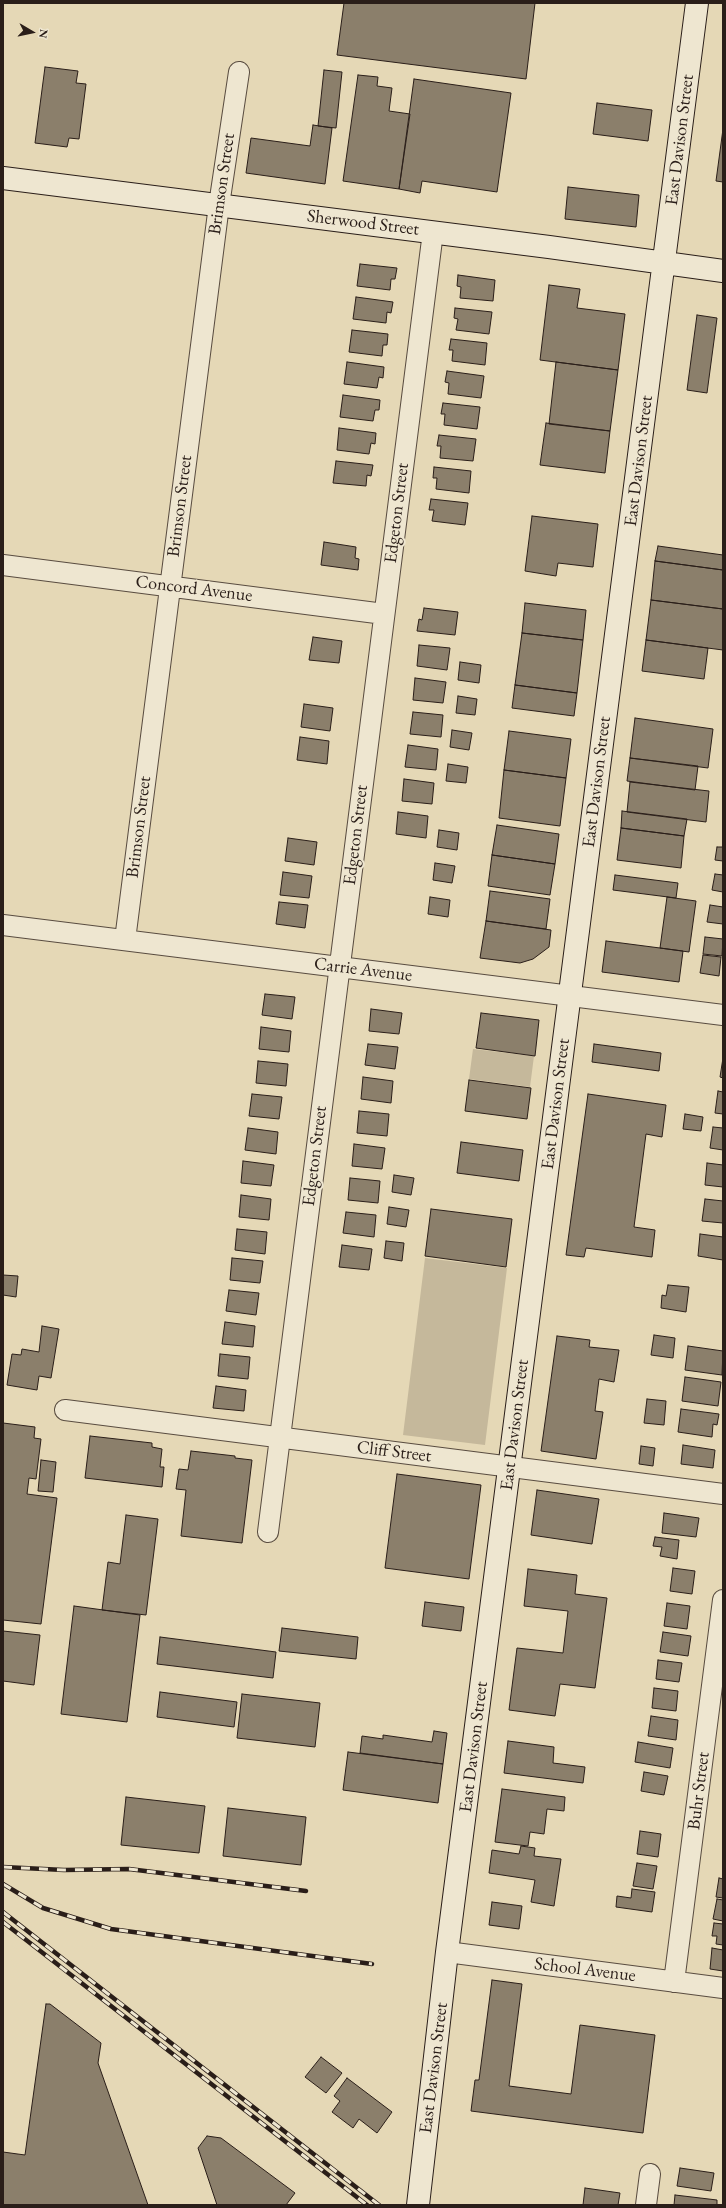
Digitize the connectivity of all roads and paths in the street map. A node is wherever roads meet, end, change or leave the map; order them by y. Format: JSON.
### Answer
{"nodes":[{"id":1,"x":697,"y":3,"type":"edge"},
{"id":2,"x":239,"y":72,"type":"dead end"},
{"id":3,"x":3,"y":178,"type":"edge"},
{"id":4,"x":219,"y":205,"type":"junction"},
{"id":5,"x":433,"y":232,"type":"junction"},
{"id":6,"x":664,"y":262,"type":"junction"},
{"id":7,"x":723,"y":271,"type":"edge"},
{"id":8,"x":3,"y":565,"type":"edge"},
{"id":9,"x":170,"y":586,"type":"junction"},
{"id":10,"x":384,"y":614,"type":"junction"},
{"id":11,"x":3,"y":925,"type":"edge"},
{"id":12,"x":125,"y":940,"type":"junction"},
{"id":13,"x":339,"y":967,"type":"junction"},
{"id":14,"x":570,"y":996,"type":"junction"},
{"id":15,"x":723,"y":1015,"type":"edge"},
{"id":16,"x":65,"y":1410,"type":"dead end"},
{"id":17,"x":279,"y":1437,"type":"junction"},
{"id":18,"x":510,"y":1466,"type":"junction"},
{"id":19,"x":723,"y":1494,"type":"edge"},
{"id":20,"x":268,"y":1532,"type":"dead end"},
{"id":21,"x":723,"y":1600,"type":"edge"},
{"id":22,"x":447,"y":1952,"type":"junction"},
{"id":23,"x":674,"y":1982,"type":"junction"},
{"id":24,"x":723,"y":1988,"type":"edge"},
{"id":25,"x":650,"y":2174,"type":"dead end"},
{"id":26,"x":418,"y":2205,"type":"edge"},
{"id":27,"x":646,"y":2205,"type":"edge"}],
"edges":[{"from":1,"to":6,"type":"main road","name":"East Davison Street"},
{"from":2,"to":4,"type":"street","name":"Brimson Street"},
{"from":3,"to":4,"type":"main road","name":"Sherwood Street"},
{"from":4,"to":5,"type":"main road","name":"Sherwood Street"},
{"from":4,"to":9,"type":"street","name":"Brimson Street"},
{"from":5,"to":6,"type":"main road","name":"Sherwood Street"},
{"from":5,"to":10,"type":"street","name":"Edgeton Street"},
{"from":6,"to":7,"type":"main road","name":"Sherwood Street"},
{"from":6,"to":14,"type":"main road","name":"East Davison Street"},
{"from":8,"to":9,"type":"street","name":"Concord Avenue"},
{"from":9,"to":10,"type":"street","name":"Concord Avenue"},
{"from":9,"to":12,"type":"street","name":"Brimson Street"},
{"from":10,"to":13,"type":"street","name":"Edgeton Street"},
{"from":11,"to":12,"type":"street","name":"Carrie Avenue"},
{"from":12,"to":13,"type":"street","name":"Carrie Avenue"},
{"from":13,"to":14,"type":"street","name":"Carrie Avenue"},
{"from":13,"to":17,"type":"street","name":"Edgeton Street"},
{"from":14,"to":15,"type":"street","name":"Carrie Avenue"},
{"from":14,"to":18,"type":"main road","name":"East Davison Street"},
{"from":16,"to":17,"type":"street","name":"Cliff Street"},
{"from":17,"to":18,"type":"street","name":"Cliff Street"},
{"from":17,"to":20,"type":"street","name":"Edgeton Street"},
{"from":18,"to":19,"type":"street","name":"Cliff Street"},
{"from":18,"to":22,"type":"main road","name":"East Davison Street"},
{"from":21,"to":23,"type":"street","name":"Buhr Street"},
{"from":22,"to":23,"type":"street","name":"School Avenue"},
{"from":22,"to":26,"type":"main road","name":"East Davison Street"},
{"from":23,"to":24,"type":"street","name":"School Avenue"},
{"from":25,"to":27,"type":"street"}]}
